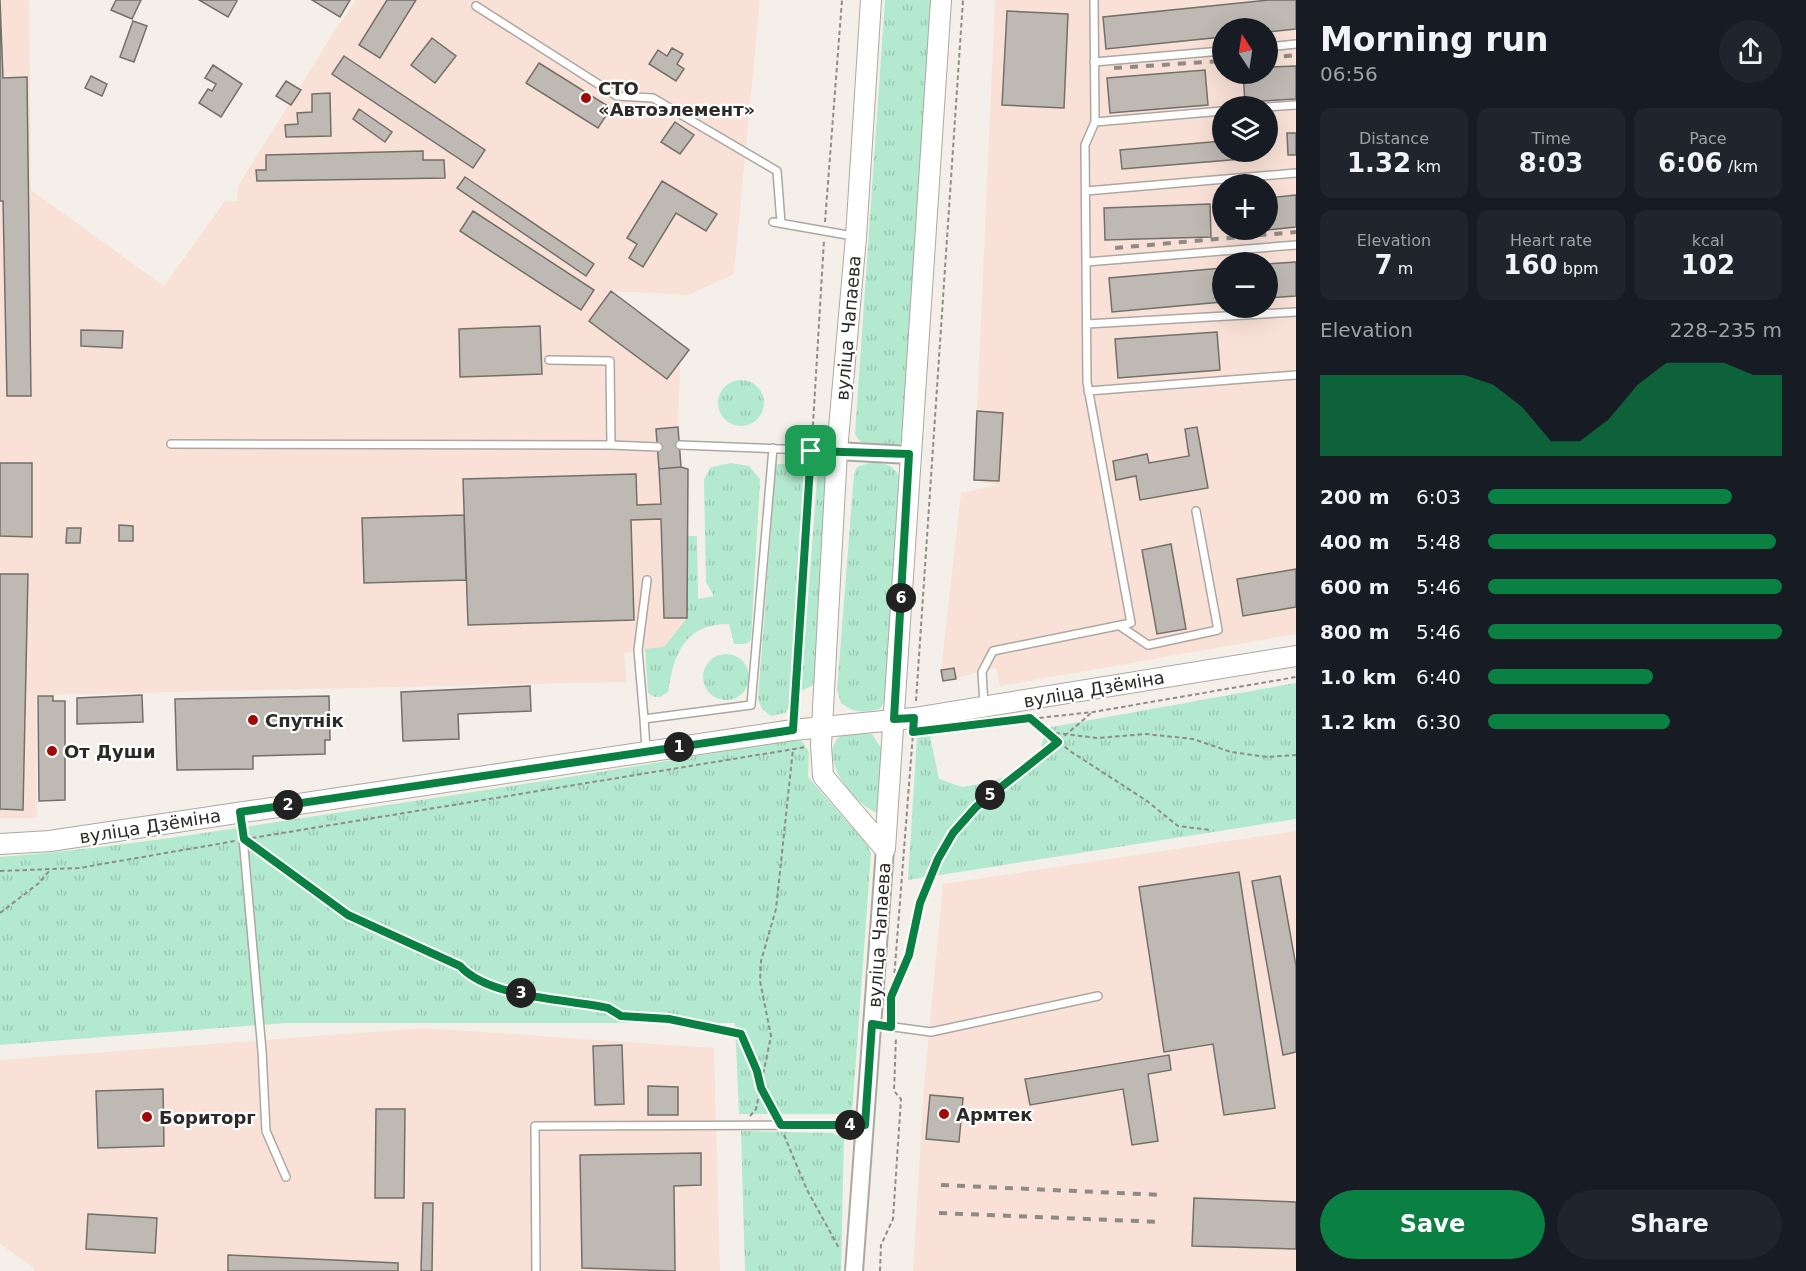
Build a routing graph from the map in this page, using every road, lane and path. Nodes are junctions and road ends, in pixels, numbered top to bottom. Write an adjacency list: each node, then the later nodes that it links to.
1 (842, 0): 17 (path)
2 (871, 0): 18 (main road, вуліца Чапаева)
3 (941, 0): 33 (main road, вуліца Чапаева)
4 (963, 0): 43 (path)
5 (1094, 0): 10 (lane)
6 (476, 6): 17 (lane)
7 (1296, 44): 8 (lane)
8 (1278, 46)
9 (1212, 52): 10 (lane)
10 (1094, 62): 14 (lane)
11 (1296, 105): 12 (lane)
12 (1278, 106)
13 (1212, 112): 14 (lane)
14 (1095, 122): 16 (lane)
15 (1296, 173): 16 (lane)
16 (1086, 191): 20 (lane)
17 (824, 231): 18 (lane); 31 (path)
18 (856, 237): 32 (main road, вуліца Чапаева)
19 (1296, 244): 20 (lane)
20 (1086, 262): 22 (lane)
21 (1296, 312): 22 (lane)
22 (1087, 324): 25 (lane)
23 (549, 360): 27 (lane)
24 (1296, 375): 25 (lane)
25 (1088, 391): 36 (lane)
26 (171, 444): 27 (lane)
27 (611, 445): 29 (lane)
28 (680, 445): 30 (lane)
29 (658, 447)
30 (773, 448): 31 (lane); 42 (lane)
31 (811, 451): 32 (lane); 47 (path)
32 (837, 451): 33 (street); 46 (main road, вуліца Чапаева)
33 (909, 454): 43 (main road, вуліца Чапаева)
34 (1196, 511): 36 (lane)
35 (647, 580): 42 (lane)
36 (1120, 626): 40 (lane)
37 (1296, 656): 40 (main road, вуліца Дзёміна)
38 (1296, 677): 39 (path)
39 (1093, 712): 41 (path); 45 (path)
40 (990, 715): 41 (path); 43 (main road, вуліца Дзёміна)
41 (1030, 718): 44 (path)
42 (644, 719): 49 (lane)
43 (903, 726): 46 (main road, вуліца Дзёміна); 55 (main road, вуліца Чапаева); 60 (path)
44 (1048, 732): 45 (path); 48 (path)
45 (1068, 735): 48 (path); 50 (path)
46 (821, 736): 47 (main road, вуліца Дзёміна); 47 (path); 55 (main road, вуліца Чапаева)
47 (793, 739): 49 (main road, вуліца Дзёміна); 53 (path); 63 (path)
48 (1058, 742): 52 (path); 60 (path)
49 (646, 752): 51 (main road, вуліца Дзёміна)
50 (1296, 755)
51 (240, 812): 53 (lane); 54 (main road, вуліца Дзёміна)
52 (1211, 830)
53 (244, 839): 56 (path); 63 (path); 67 (lane)
54 (0, 844)
55 (885, 849): 61 (street, вуліца Чапаева)
56 (50, 870): 57 (path); 58 (path)
57 (0, 871)
58 (0, 913)
59 (1098, 996): 62 (lane)
60 (891, 997): 62 (path)
61 (872, 1024): 62 (lane); 66 (street, вуліца Чапаева)
62 (891, 1027): 71 (path)
63 (761, 1088): 64 (path); 65 (path)
64 (747, 1121)
65 (781, 1125): 66 (lane); 68 (path); 69 (lane)
66 (865, 1125): 70 (street, вуліца Чапаева)
67 (286, 1177)
68 (839, 1248)
69 (536, 1271)
70 (854, 1271)
71 (880, 1271)

